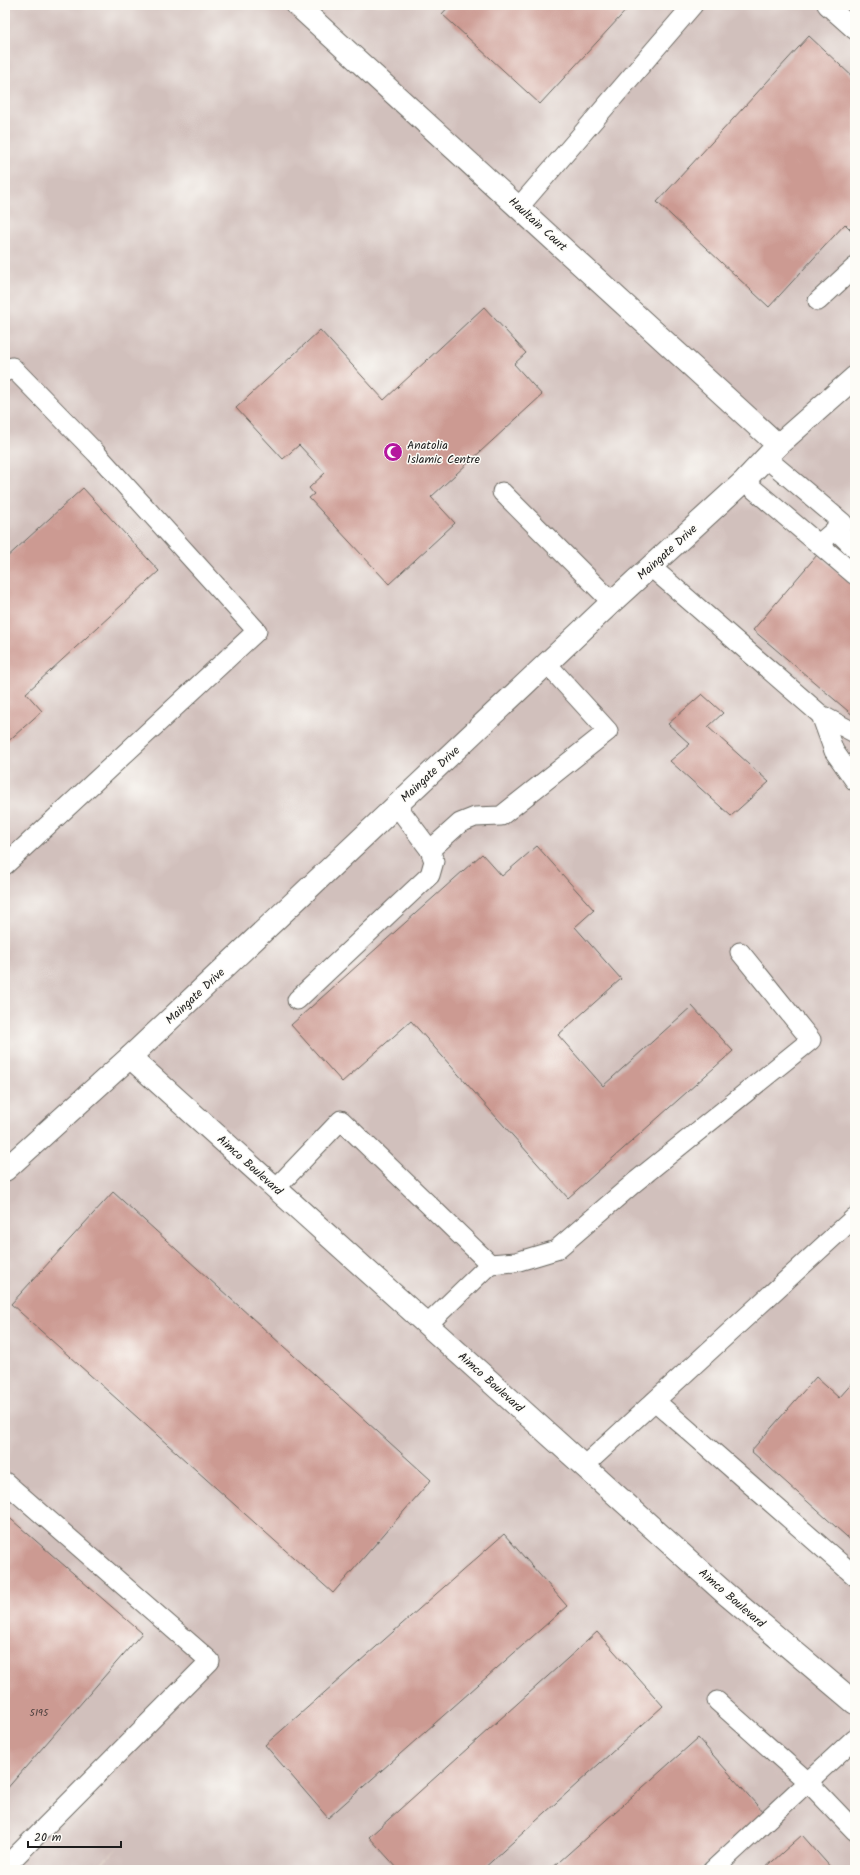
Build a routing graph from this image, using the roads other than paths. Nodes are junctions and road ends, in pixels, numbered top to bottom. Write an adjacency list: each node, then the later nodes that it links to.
1 (297, 5): 5 (street, Haultain Court)
2 (692, 5): 5 (lane)
3 (827, 5): 4 (lane)
4 (855, 30)
5 (519, 207): 10 (street, Haultain Court)
6 (855, 267): 7 (lane)
7 (818, 302)
8 (7, 367): 25 (lane)
9 (855, 377): 10 (street, Maingate Drive)
10 (772, 451): 11 (street, Maingate Drive); 13 (lane)
11 (744, 481): 14 (lane); 16 (street, Maingate Drive)
12 (502, 492): 18 (lane)
13 (836, 529): 14 (lane); 15 (lane)
14 (819, 544): 17 (lane)
15 (855, 549)
16 (651, 567): 18 (street, Maingate Drive); 20 (lane)
17 (855, 575)
18 (612, 602): 19 (street, Maingate Drive)
19 (547, 664): 23 (street, Maingate Drive); 24 (lane)
20 (821, 715): 21 (lane); 22 (lane)
21 (855, 733)
22 (855, 781)
23 (397, 806): 24 (lane); 28 (street, Maingate Drive)
24 (430, 850): 27 (lane)
25 (5, 865)
26 (740, 952): 32 (lane)
27 (297, 1000)
28 (130, 1057): 29 (street, Maingate Drive); 30 (street, Aimco Boulevard)
29 (5, 1170)
30 (276, 1188): 32 (lane); 33 (street, Aimco Boulevard)
31 (855, 1217): 34 (lane)
32 (490, 1264): 33 (lane)
33 (427, 1325): 35 (street, Aimco Boulevard)
34 (655, 1401): 35 (lane); 37 (lane)
35 (584, 1466): 39 (street, Aimco Boulevard)
36 (5, 1482): 43 (lane)
37 (855, 1576)
38 (717, 1701): 41 (lane)
39 (855, 1703)
40 (855, 1738): 41 (lane)
41 (808, 1782): 42 (lane); 44 (lane)
42 (855, 1831)
43 (5, 1867)
44 (713, 1870)

